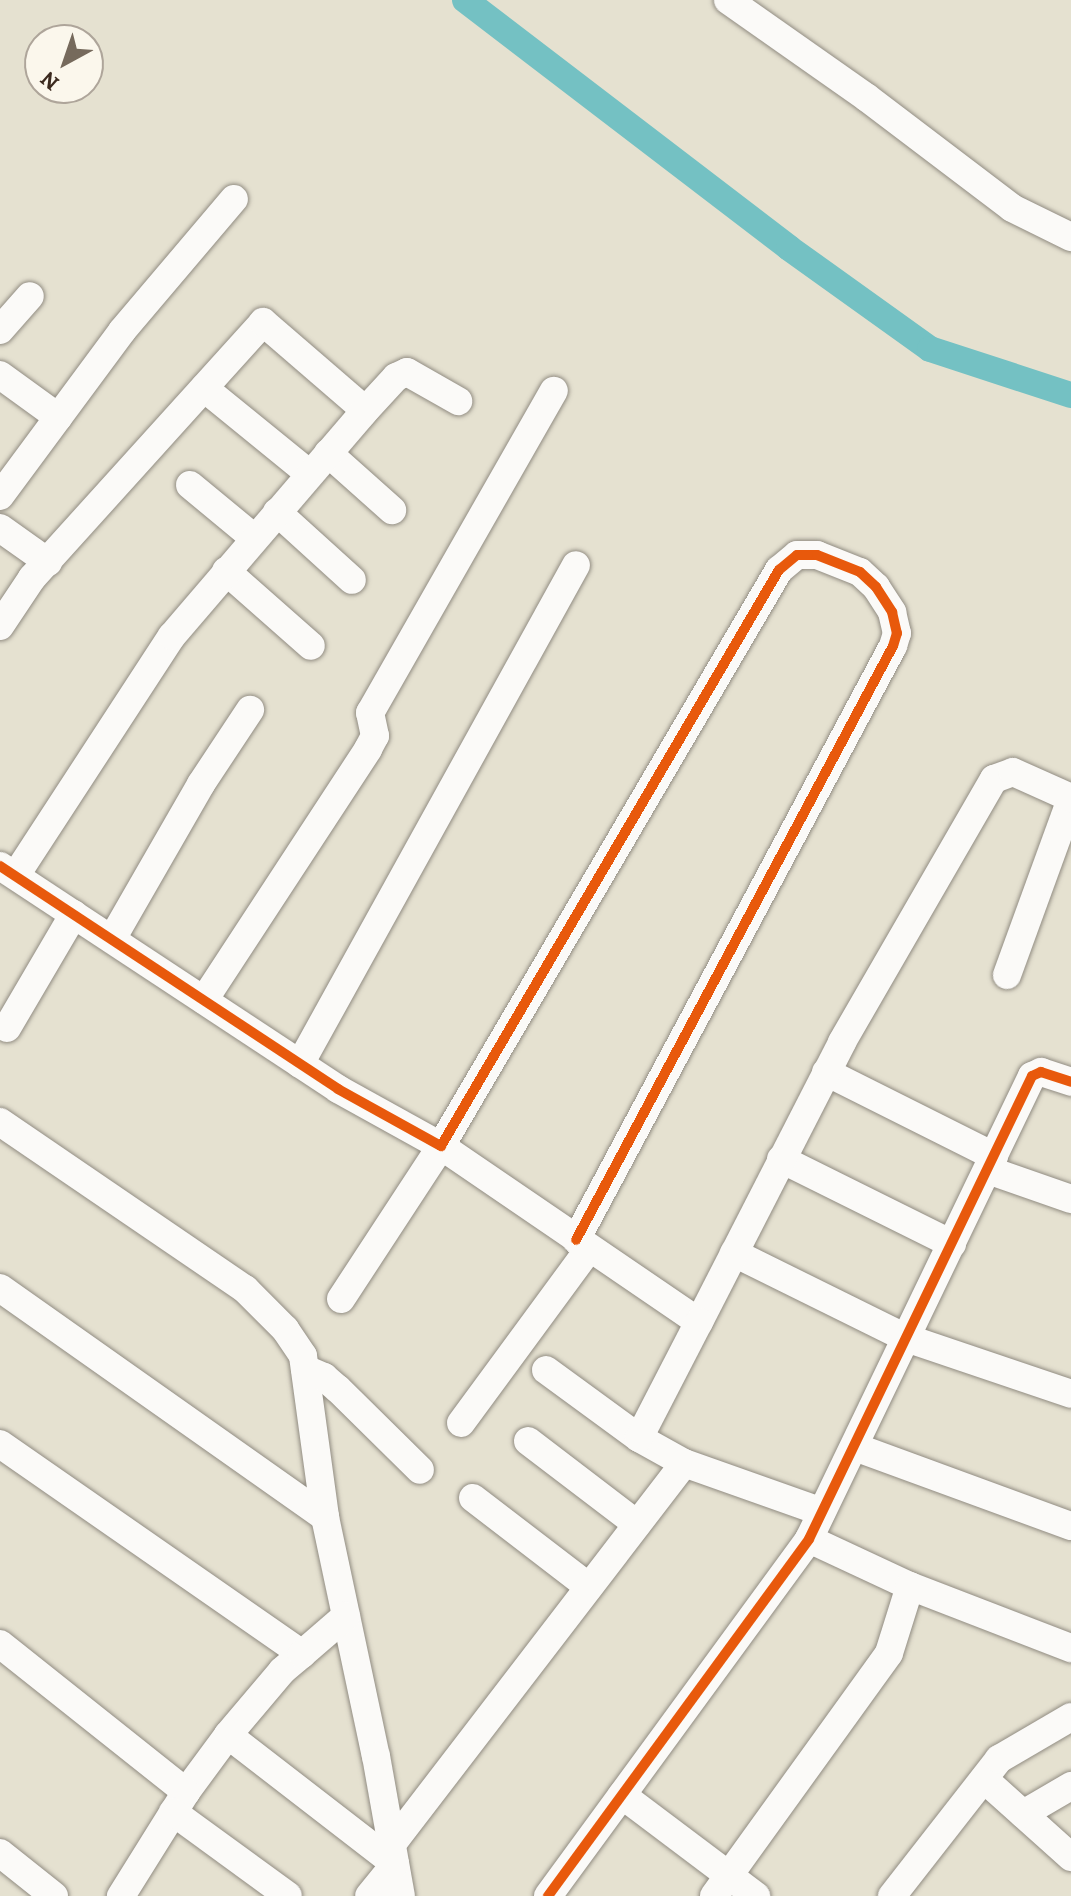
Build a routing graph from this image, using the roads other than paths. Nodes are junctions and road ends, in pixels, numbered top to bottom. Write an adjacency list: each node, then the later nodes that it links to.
1 (728, 0): 3 (street)
2 (234, 199): 11 (street)
3 (1071, 237)
4 (30, 296): 5 (street)
5 (0, 330)
6 (0, 375): 11 (street)
7 (204, 388): 10 (street); 14 (street); 21 (street)
8 (554, 391): 33 (street)
9 (458, 401): 10 (street)
10 (365, 410): 12 (street)
11 (58, 417): 13 (street)
12 (328, 453): 14 (street); 17 (street)
13 (9, 463): 16 (street)
14 (310, 474): 18 (street)
15 (190, 485): 20 (street)
16 (0, 496)
17 (392, 510)
18 (277, 512): 20 (street); 24 (street)
19 (0, 528): 21 (street)
20 (254, 538): 23 (street)
21 (48, 562): 25 (street)
22 (576, 565): 35 (street)
23 (226, 571): 26 (street); 29 (street)
24 (352, 580)
25 (0, 626)
26 (311, 646)
27 (250, 710): 31 (street)
28 (1071, 798): 32 (street); 36 (street)
29 (8, 871): 30 (street)
30 (74, 914): 31 (street); 34 (street)
31 (112, 939): 33 (street)
32 (1007, 975)
33 (204, 1000): 35 (street)
34 (7, 1028)
35 (300, 1064): 39 (street)
36 (826, 1072): 40 (street); 41 (street)
37 (1071, 1082): 41 (street)
38 (0, 1122): 50 (street)
39 (441, 1146): 43 (street); 43 (street); 47 (street)
40 (781, 1159): 44 (street); 45 (street)
41 (991, 1163): 42 (street); 44 (street)
42 (1071, 1199)
43 (582, 1244): 48 (street); 53 (street)
44 (952, 1244): 49 (street)
45 (734, 1253): 48 (street); 49 (street)
46 (0, 1288): 62 (street)
47 (341, 1299)
48 (699, 1322): 54 (street)
49 (906, 1338): 52 (street); 57 (street)
50 (305, 1369): 59 (street); 62 (street)
51 (546, 1370): 54 (street)
52 (1071, 1394)
53 (461, 1423)
54 (639, 1438): 58 (street)
55 (528, 1441): 63 (street)
56 (0, 1444): 71 (street)
57 (855, 1447): 61 (street); 64 (street)
58 (684, 1463): 61 (street); 63 (street)
59 (420, 1470)
60 (473, 1498): 67 (street)
61 (822, 1512): 65 (street)
62 (325, 1517): 68 (street)
63 (637, 1524): 67 (street)
64 (1071, 1526)
65 (809, 1539): 66 (street); 76 (street)
66 (910, 1586): 70 (street); 82 (street)
67 (589, 1587): 79 (street)
68 (346, 1616): 71 (street); 79 (street)
69 (0, 1644): 77 (street)
70 (1071, 1648)
71 (302, 1654): 73 (street)
72 (1071, 1717): 74 (street)
73 (228, 1735): 77 (street); 79 (street)
74 (984, 1779): 78 (street); 83 (street)
75 (1071, 1786): 78 (street)
76 (622, 1795): 82 (street); 89 (street)
77 (179, 1802): 85 (street); 86 (street)
78 (1023, 1814): 80 (street)
79 (393, 1854): 87 (street); 88 (street)
80 (1071, 1857)
81 (5, 1868): 84 (street)
82 (721, 1887): 90 (street)
83 (896, 1894)
84 (54, 1896)
85 (122, 1896)
86 (288, 1896)
87 (369, 1896)
88 (401, 1896)
89 (548, 1896)
90 (756, 1896)

